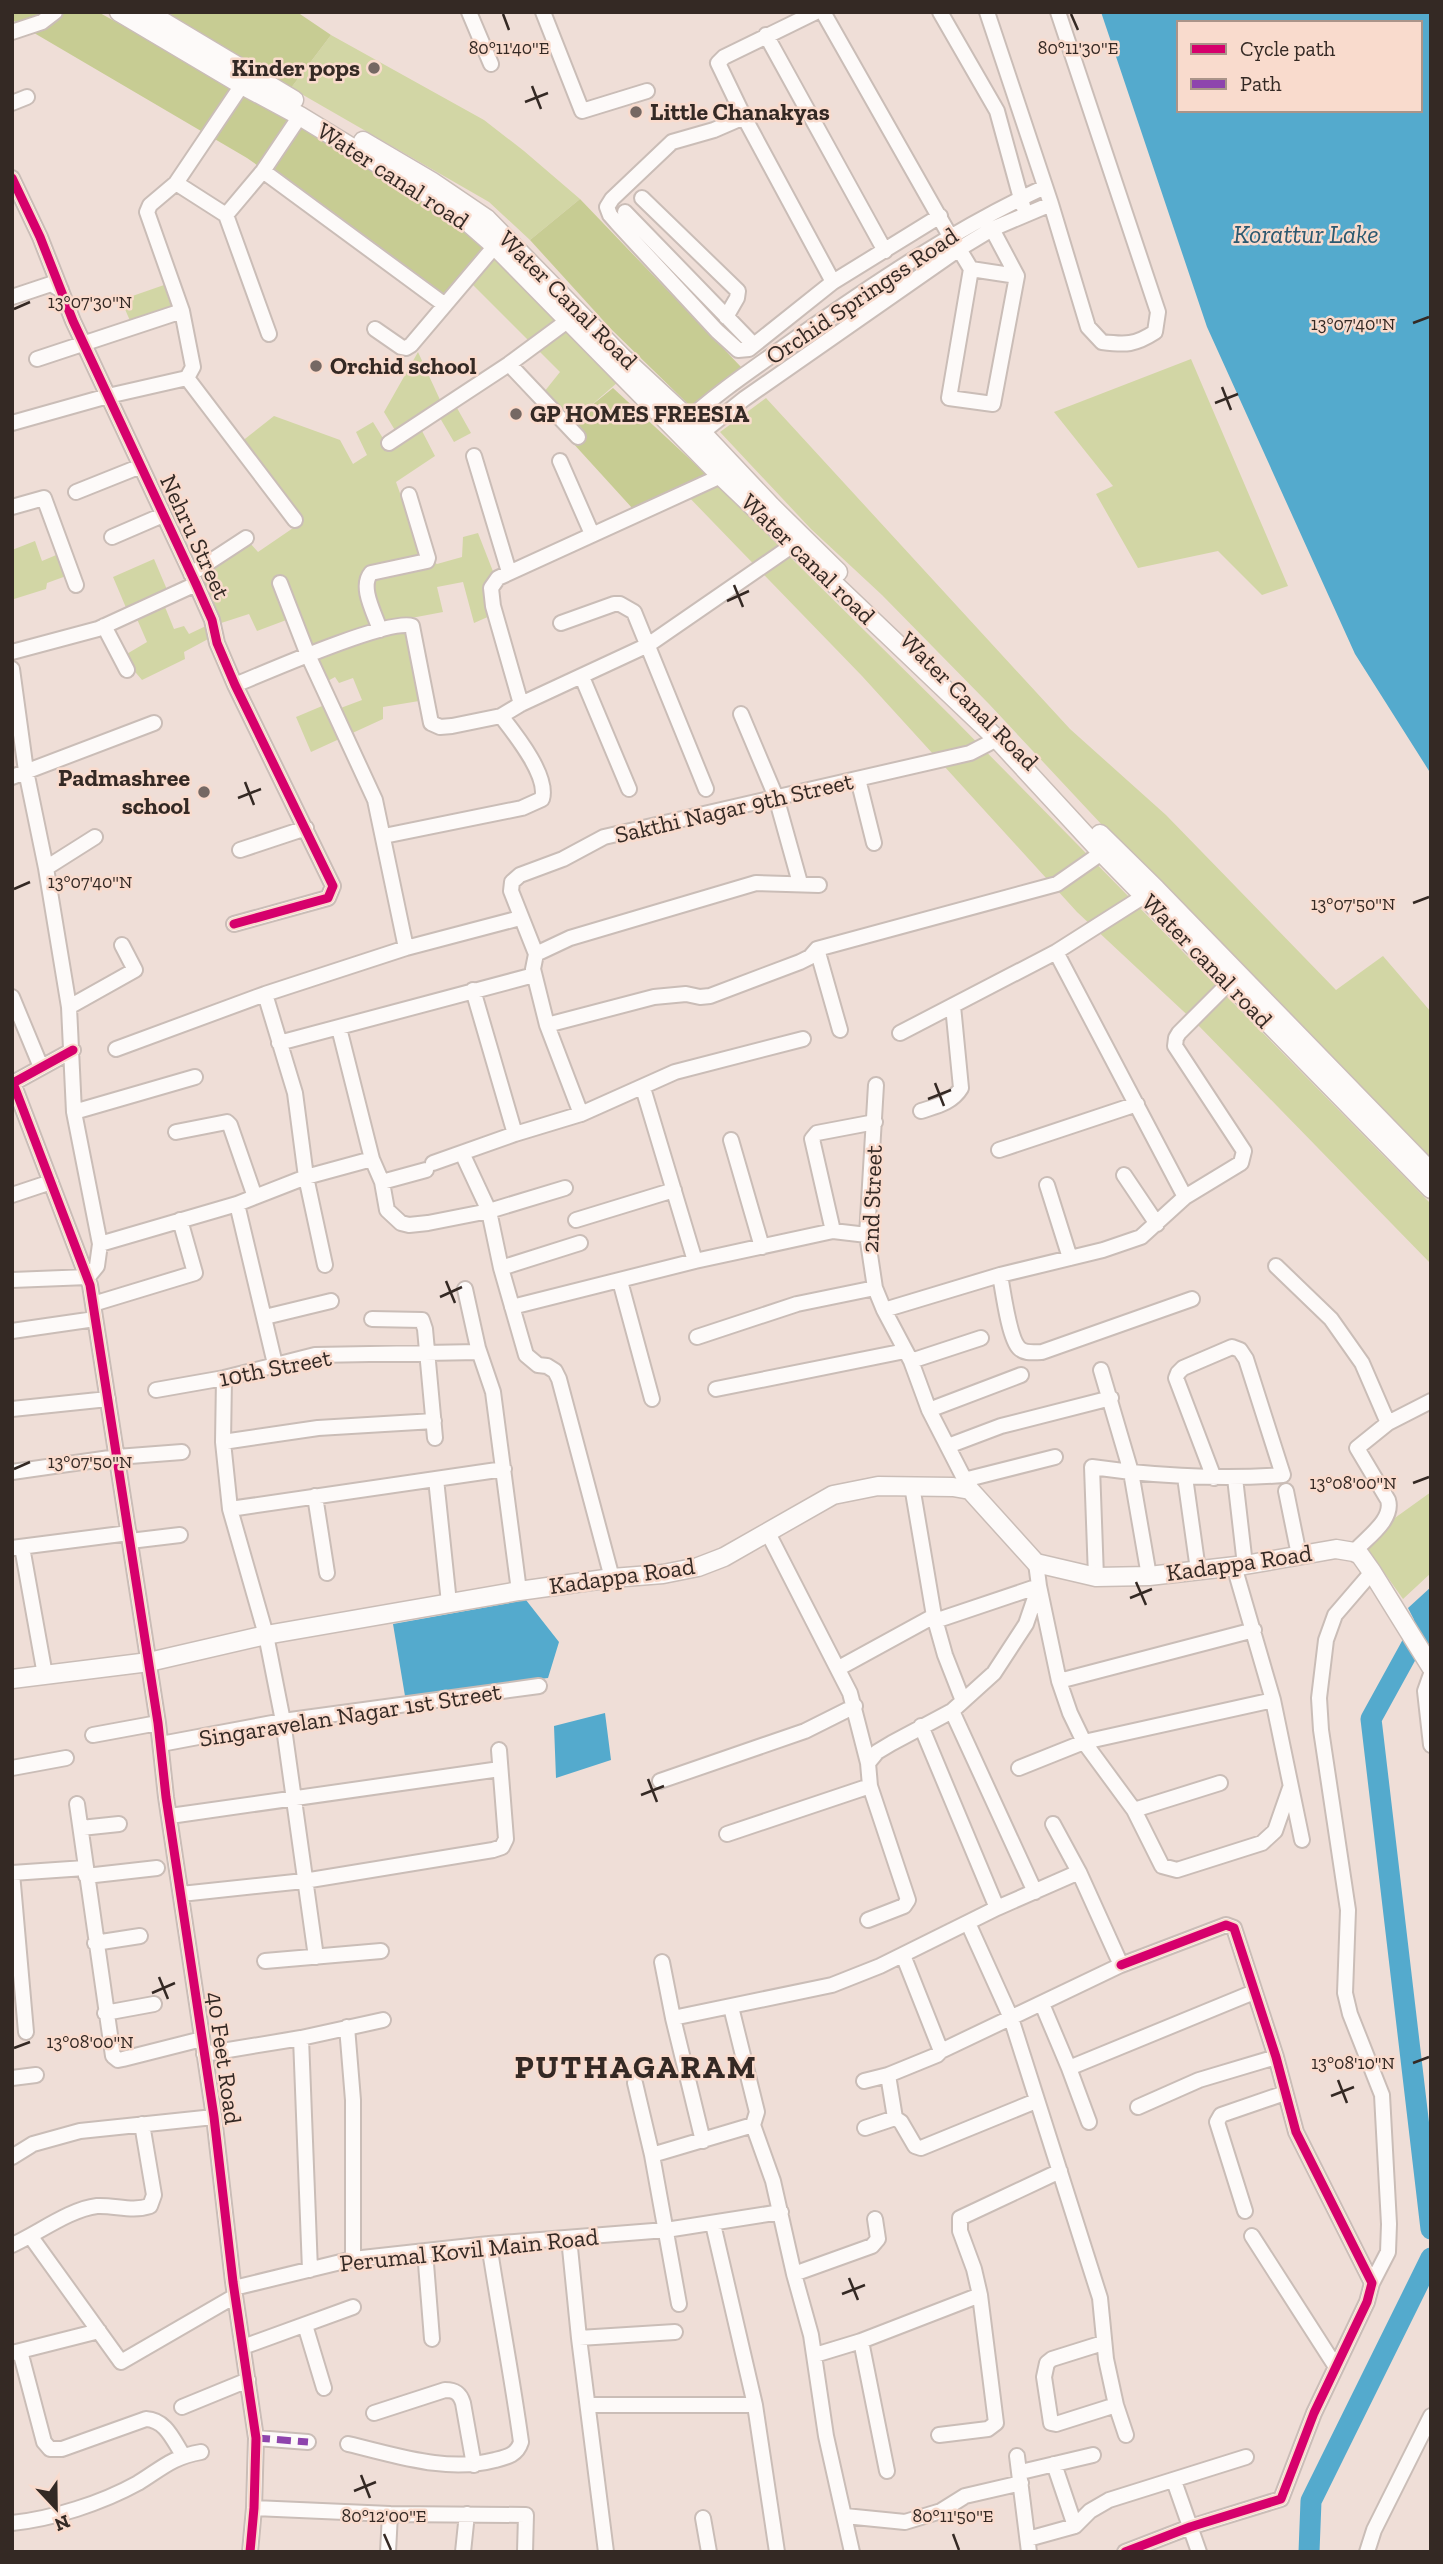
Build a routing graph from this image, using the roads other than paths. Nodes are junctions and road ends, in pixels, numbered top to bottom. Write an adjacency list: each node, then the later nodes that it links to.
1 (55, 12): 11 (street)
2 (119, 12): 14 (main road, Water canal road)
3 (147, 12): 33 (main road, Water Canal Road)
4 (469, 12): 13 (street)
5 (544, 12): 15 (street)
6 (817, 12): 12 (street)
7 (823, 12): 30 (street)
8 (940, 12): 25 (street)
9 (987, 12): 23 (street)
10 (1058, 12): 26 (street)
11 (12, 32)
12 (766, 35): 19 (street); 35 (street)
13 (491, 64)
14 (242, 85): 18 (main road, Water canal road); 22 (street)
15 (647, 91)
16 (27, 97): 17 (street)
17 (12, 103)
18 (300, 116): 20 (street); 33 (main road, Water canal road)
19 (744, 117): 38 (street); 51 (street)
20 (263, 171): 29 (street); 42 (street)
21 (12, 178): 39 (street, Nehru Street)
22 (176, 183): 29 (street); 43 (street)
23 (1045, 187): 25 (street, Orchid Springss Road); 26 (street)
24 (642, 198): 45 (street)
25 (1021, 198): 28 (street); 32 (street, Orchid Springss Road)
26 (1051, 204): 28 (street, Orchid Springss Road)
27 (625, 212): 45 (street)
28 (1024, 214): 31 (street, Orchid Springss Road)
29 (226, 215): 49 (street)
30 (940, 216): 32 (street); 35 (street)
31 (992, 229): 34 (street, Orchid Springss Road); 37 (street)
32 (950, 236): 46 (street, Orchid Springss Road)
33 (499, 241): 42 (street); 44 (main road, Water canal road)
34 (958, 249): 36 (street); 48 (street, Orchid Springss Road)
35 (885, 251): 38 (street)
36 (971, 269): 37 (street); 37 (street)
37 (1017, 276)
38 (833, 282): 41 (street)
39 (61, 290): 40 (street); 50 (street, Nehru Street)
40 (12, 297)
41 (812, 299): 46 (street); 51 (street)
42 (445, 305): 47 (street)
43 (182, 311): 50 (street); 54 (street)
44 (574, 317): 53 (street); 57 (main road, Water canal road)
45 (726, 317): 51 (street)
46 (827, 317): 48 (street); 57 (street, Orchid Springss Road)
47 (375, 329)
48 (838, 332): 57 (street, Orchid Springss Road)
49 (269, 334)
50 (84, 345): 52 (street); 55 (street, Nehru Street)
51 (754, 345)
52 (37, 359)
53 (509, 364): 58 (street); 59 (street)
54 (187, 377): 55 (street); 68 (street)
55 (108, 396): 56 (street); 62 (street, Nehru Street)
56 (12, 423)
57 (689, 432): 63 (main road, Water canal road); 72 (main road, Water Canal Road)
58 (578, 437)
59 (389, 443)
60 (474, 456): 73 (street)
61 (560, 461): 69 (street)
62 (141, 466): 64 (street); 67 (street, Nehru Street)
63 (721, 476): 69 (street); 72 (main road, Water canal road)
64 (76, 492)
65 (409, 495): 81 (street)
66 (12, 507): 76 (street)
67 (163, 515): 70 (street); 74 (street, Nehru Street)
68 (295, 520)
69 (592, 534): 73 (street)
70 (112, 537)
71 (246, 538): 74 (street)
72 (797, 540): 82 (street); 93 (main road, Water canal road); 104 (main road, Water Canal Road)
73 (509, 572): 89 (street)
74 (194, 579): 79 (street); 88 (street, Nehru Street)
75 (280, 583): 84 (street)
76 (76, 585)
77 (427, 622): 80 (street)
78 (561, 623): 82 (street)
79 (104, 626): 83 (street); 86 (street)
80 (412, 626): 81 (street); 91 (street)
81 (380, 630): 84 (street)
82 (648, 645): 87 (street); 97 (street)
83 (12, 652)
84 (308, 655): 88 (street); 100 (street)
85 (12, 669): 94 (street)
86 (127, 670)
87 (582, 677): 89 (street); 96 (street)
88 (235, 685): 99 (street, Nehru Street)
89 (521, 704): 91 (street)
90 (741, 714): 98 (street)
91 (502, 716): 100 (street)
92 (154, 723): 94 (street)
93 (997, 739): 95 (street, Sakthi Nagar 9th Street); 104 (main road, Water canal road)
94 (19, 774): 105 (street)
95 (858, 779): 98 (street, Sakthi Nagar 9th Street); 102 (street)
96 (629, 789)
97 (706, 789)
98 (776, 797): 106 (street); 109 (street, Sakthi Nagar 9th Street)
99 (306, 828): 103 (street); 110 (street, Nehru Street)
100 (384, 836): 112 (street)
101 (95, 837): 105 (street)
102 (874, 843)
103 (240, 850)
104 (1107, 850): 108 (main road, Water Canal Road); 113 (street)
105 (46, 868): 122 (street)
106 (800, 883): 107 (street); 115 (street)
107 (819, 885)
108 (1150, 892): 114 (street); 117 (main road, Water Canal Road)
109 (520, 918): 112 (street); 115 (street, Sakthi Nagar 9th Street)
110 (234, 924)
111 (122, 946): 122 (street)
112 (406, 948): 119 (street)
113 (817, 949): 123 (street); 125 (street)
114 (1056, 952): 121 (street); 136 (street)
115 (536, 954): 116 (street, Sakthi Nagar 9th Street)
116 (534, 975): 118 (street); 123 (street, Sakthi Nagar 9th Street)
117 (1234, 979): 147 (main road, Water Canal Road); 154 (main road, Water canal road); 158 (street)
118 (473, 990): 124 (street); 142 (street)
119 (265, 994): 128 (street); 129 (street)
120 (12, 997): 131 (street)
121 (953, 1006): 126 (street); 137 (street)
122 (69, 1007): 130 (street)
123 (547, 1025): 139 (street, Sakthi Nagar 9th Street)
124 (339, 1028): 128 (street); 146 (street)
125 (840, 1030)
126 (900, 1033)
127 (803, 1039): 135 (street)
128 (279, 1043): 149 (street)
129 (116, 1049)
130 (73, 1050): 131 (street); 138 (street)
131 (41, 1067): 133 (street)
132 (195, 1077): 138 (street)
133 (13, 1083): 150 (street, 40 Feet Road)
134 (876, 1085): 140 (street, 2nd Street)
135 (643, 1088): 139 (street); 155 (street)
136 (1137, 1104): 144 (street); 158 (street)
137 (921, 1111)
138 (74, 1112): 167 (street)
139 (580, 1114): 142 (street)
140 (875, 1122): 164 (street); 165 (street, 2nd Street)
141 (176, 1132): 157 (street)
142 (515, 1134): 145 (street)
143 (731, 1140): 168 (street)
144 (999, 1150)
145 (462, 1153): 151 (street); 160 (street)
146 (372, 1159): 149 (street); 151 (street)
147 (1431, 1171)
148 (1125, 1175): 163 (street)
149 (306, 1177): 157 (street); 171 (street)
150 (51, 1182): 156 (street); 175 (street, 40 Feet Road)
151 (382, 1182): 160 (street)
152 (1047, 1185): 169 (street)
153 (565, 1188): 160 (street)
154 (1431, 1189)
155 (674, 1190): 162 (street); 170 (street)
156 (12, 1195)
157 (255, 1197): 159 (street)
158 (1185, 1197): 163 (street)
159 (237, 1204): 161 (street); 185 (street)
160 (489, 1211): 173 (street)
161 (180, 1220): 167 (street); 184 (street)
162 (576, 1220)
163 (1157, 1224): 169 (street)
164 (833, 1231): 165 (street); 168 (street)
165 (867, 1235): 178 (street, 2nd Street)
166 (580, 1243): 173 (street)
167 (100, 1244): 175 (street)
168 (762, 1247): 170 (street)
169 (1070, 1258): 174 (street)
170 (695, 1261): 177 (street)
171 (325, 1265)
172 (1276, 1266): 206 (street)
173 (501, 1268): 182 (street)
174 (1000, 1275): 180 (street); 183 (street)
175 (88, 1277): 176 (street); 184 (street, 40 Feet Road)
176 (12, 1280)
177 (620, 1281): 182 (street); 201 (street)
178 (875, 1288): 183 (street, 2nd Street); 188 (street)
179 (465, 1289): 191 (street)
180 (1192, 1299)
181 (331, 1301): 185 (street)
182 (512, 1307): 238 (street)
183 (884, 1310): 192 (street, 2nd Street)
184 (94, 1312): 187 (street); 199 (street, 40 Feet Road)
185 (265, 1317): 193 (street)
186 (372, 1319): 190 (street)
187 (12, 1331)
188 (697, 1337)
189 (981, 1338): 192 (street)
190 (428, 1353): 191 (street, 10th Street); 193 (street, 10th Street); 205 (street)
191 (479, 1353): 213 (street)
192 (908, 1356): 197 (street); 204 (street, 2nd Street)
193 (275, 1364): 196 (street, 10th Street)
194 (1101, 1370): 200 (street)
195 (1021, 1375): 204 (street)
196 (224, 1378): 198 (street, 10th Street); 208 (street)
197 (716, 1389)
198 (156, 1390)
199 (108, 1398): 203 (street); 211 (street, 40 Feet Road)
200 (1111, 1398): 209 (street); 215 (street)
201 (652, 1399)
202 (1431, 1401): 206 (street)
203 (12, 1409)
204 (929, 1410): 209 (street, 2nd Street)
205 (434, 1421): 207 (street); 208 (street)
206 (1388, 1423): 229 (street)
207 (435, 1438)
208 (223, 1442): 224 (street)
209 (948, 1446): 220 (street, 2nd Street)
210 (182, 1452): 211 (street)
211 (117, 1457): 214 (street); 227 (street, 40 Feet Road)
212 (1055, 1457): 220 (street)
213 (504, 1469): 219 (street); 240 (street)
214 (12, 1472)
215 (1132, 1472): 216 (street); 236 (street); 237 (street)
216 (1185, 1477): 217 (street); 233 (street)
217 (1214, 1478): 218 (street); 218 (street)
218 (1235, 1478): 232 (street)
219 (436, 1479): 223 (street); 241 (street)
220 (967, 1485): 221 (main road, Kadappa Road); 231 (main road)
221 (912, 1486): 225 (main road, Kadappa Road); 242 (street)
222 (1286, 1491): 230 (street)
223 (315, 1496): 224 (street); 235 (street)
224 (230, 1509): 244 (street)
225 (768, 1533): 238 (main road, Kadappa Road); 247 (street)
226 (180, 1535): 227 (street)
227 (130, 1537): 228 (street); 245 (street, 40 Feet Road)
228 (17, 1547): 248 (street)
229 (1353, 1552): 230 (main road, Kadappa Road); 234 (main road)
230 (1299, 1555): 232 (main road, Kadappa Road)
231 (1036, 1563): 237 (main road, Kadappa Road); 239 (street)
232 (1239, 1565): 233 (main road, Kadappa Road); 243 (street)
233 (1199, 1570): 236 (main road, Kadappa Road)
234 (1372, 1572): 246 (main road); 347 (street)
235 (327, 1573)
236 (1149, 1576): 237 (main road, Kadappa Road)
237 (1096, 1577)
238 (612, 1578): 240 (main road, Kadappa Road)
239 (1039, 1586): 242 (street); 250 (street); 254 (street)
240 (519, 1591): 241 (main road, Kadappa Road)
241 (449, 1603): 244 (main road, Kadappa Road)
242 (935, 1618): 247 (street); 254 (street)
243 (1254, 1630): 250 (street); 252 (street)
244 (266, 1635): 245 (main road, Kadappa Road); 255 (street)
245 (149, 1662): 248 (main road, Kadappa Road); 256 (street, 40 Feet Road)
246 (1429, 1667): 261 (street)
247 (839, 1668): 253 (street)
248 (45, 1675): 249 (main road, Kadappa Road)
249 (12, 1679)
250 (1059, 1681): 259 (street)
251 (539, 1686): 255 (street, Singaravelan Nagar 1st Street)
252 (1273, 1700): 259 (street); 271 (street)
253 (855, 1706): 264 (street); 268 (street)
254 (957, 1706): 257 (street); 286 (street)
255 (283, 1721): 260 (street, Singaravelan Nagar 1st Street); 272 (street)
256 (158, 1723): 258 (street); 260 (street, 40 Feet Road)
257 (921, 1726): 264 (street); 288 (street)
258 (93, 1735)
259 (1084, 1742): 266 (street); 274 (street)
260 (161, 1744): 275 (street, 40 Feet Road)
261 (1431, 1745)
262 (499, 1750): 267 (street)
263 (66, 1758): 265 (street)
264 (868, 1763): 270 (street)
265 (12, 1768)
266 (1019, 1768)
267 (500, 1769): 272 (street); 285 (street)
268 (660, 1781)
269 (1220, 1783): 274 (street)
270 (870, 1786): 279 (street); 289 (street)
271 (1290, 1788): 274 (street); 280 (street)
272 (293, 1798): 275 (street); 285 (street)
273 (76, 1804): 278 (street)
274 (1134, 1810)
275 (170, 1816): 287 (street, 40 Feet Road)
276 (119, 1824): 278 (street)
277 (1053, 1824): 283 (street)
278 (80, 1828): 282 (street)
279 (727, 1834)
280 (1302, 1840)
281 (157, 1868): 282 (street)
282 (85, 1872): 284 (street); 292 (street)
283 (1079, 1872): 286 (street); 298 (street)
284 (12, 1873): 308 (street)
285 (304, 1881): 287 (street); 295 (street)
286 (1035, 1892): 288 (street)
287 (181, 1894): 310 (street, 40 Feet Road)
288 (997, 1908): 290 (street)
289 (868, 1920)
290 (968, 1923): 294 (street); 305 (street)
291 (140, 1936): 292 (street)
292 (95, 1943): 303 (street)
293 (381, 1951): 295 (street)
294 (903, 1955): 302 (street); 311 (street)
295 (316, 1957): 296 (street)
296 (265, 1961)
297 (662, 1962): 304 (street)
298 (1121, 1965): 299 (street); 301 (street)
299 (1254, 1992): 313 (street); 314 (street)
300 (154, 2004): 303 (street)
301 (1042, 2004): 305 (street); 314 (street)
302 (732, 2007): 304 (street); 327 (street)
303 (105, 2013): 310 (street)
304 (673, 2018): 329 (street)
305 (1011, 2018): 311 (street); 321 (street)
306 (383, 2020): 307 (street)
307 (347, 2027): 309 (street); 344 (street)
308 (26, 2032)
309 (301, 2038): 312 (street); 345 (street)
310 (202, 2039): 312 (street, 40 Feet Road)
311 (941, 2051): 315 (street)
312 (204, 2054): 323 (street, 40 Feet Road)
313 (1276, 2057): 320 (street); 322 (street)
314 (1069, 2068): 325 (street)
315 (888, 2075): 318 (street); 324 (street)
316 (36, 2076): 317 (street)
317 (12, 2078)
318 (864, 2081)
319 (635, 2083): 330 (street)
320 (1285, 2093): 333 (street); 347 (street)
321 (1036, 2101): 324 (street); 332 (street)
322 (1138, 2107)
323 (214, 2117): 326 (street); 348 (street, 40 Feet Road)
324 (895, 2118): 328 (street)
325 (1089, 2122)
326 (142, 2124): 331 (street); 339 (street)
327 (753, 2125): 329 (street); 334 (street)
328 (865, 2128)
329 (703, 2141): 330 (street)
330 (652, 2155): 337 (street)
331 (12, 2157)
332 (1060, 2171): 349 (street); 358 (street)
333 (1245, 2211)
334 (781, 2212): 336 (street, Perumal Kovil Main Road); 346 (street)
335 (875, 2219): 346 (street)
336 (713, 2224): 337 (street, Perumal Kovil Main Road); 366 (street)
337 (666, 2230): 340 (street, Perumal Kovil Main Road); 350 (street)
338 (1252, 2236): 362 (street)
339 (31, 2237): 342 (street); 353 (street)
340 (569, 2238): 341 (street, Perumal Kovil Main Road); 355 (street)
341 (489, 2244): 343 (street, Perumal Kovil Main Road); 382 (street)
342 (12, 2245)
343 (425, 2251): 344 (street, Perumal Kovil Main Road); 356 (street)
344 (353, 2259): 345 (street, Perumal Kovil Main Road)
345 (310, 2270): 348 (street, Perumal Kovil Main Road)
346 (794, 2274): 361 (street)
347 (1372, 2283): 362 (street)
348 (234, 2292): 353 (street, Perumal Kovil Main Road); 359 (street, 40 Feet Road)
349 (979, 2295): 357 (street); 371 (street)
350 (680, 2304)
351 (354, 2307): 352 (street)
352 (305, 2325): 359 (street); 364 (street)
353 (99, 2331): 360 (street)
354 (676, 2332): 355 (street)
355 (579, 2338): 365 (street)
356 (432, 2339)
357 (861, 2341): 361 (street); 383 (street)
358 (1103, 2343): 367 (street); 367 (street)
359 (243, 2347): 363 (street, 40 Feet Road)
360 (16, 2352): 377 (street)
361 (815, 2355): 389 (street)
362 (1336, 2367): 393 (street)
363 (248, 2380): 368 (street); 373 (street, 40 Feet Road)
364 (324, 2388)
365 (588, 2405): 366 (street); 399 (street)
366 (755, 2405): 401 (street)
367 (1116, 2405): 372 (street)
368 (182, 2407)
369 (374, 2413): 382 (street)
370 (1431, 2416): 405 (street)
371 (939, 2435)
372 (1126, 2435)
373 (256, 2438): 374 (street); 386 (street, 40 Feet Road)
374 (307, 2442)
375 (348, 2445): 382 (street)
376 (201, 2452): 377 (street)
377 (183, 2455): 391 (street)
378 (1093, 2455): 381 (street)
379 (1017, 2456): 384 (street)
380 (1246, 2457): 385 (street)
381 (1054, 2464): 384 (street); 392 (street)
382 (474, 2465)
383 (887, 2471)
384 (1021, 2477): 389 (street); 394 (street)
385 (1174, 2481): 392 (street); 393 (street)
386 (254, 2508): 387 (street); 395 (street, 40 Feet Road)
387 (390, 2514): 388 (street); 396 (street)
388 (467, 2514): 397 (street); 398 (street)
389 (845, 2516): 402 (street)
390 (703, 2518): 400 (street)
391 (12, 2523)
392 (1075, 2526): 394 (street)
393 (1190, 2527): 403 (street); 404 (street)
394 (1029, 2545)
395 (250, 2552)
396 (388, 2552)
397 (463, 2552)
398 (525, 2552)
399 (606, 2552)
400 (709, 2552)
401 (777, 2552)
402 (852, 2552)
403 (1125, 2552)
404 (1199, 2552)
405 (1367, 2552)

